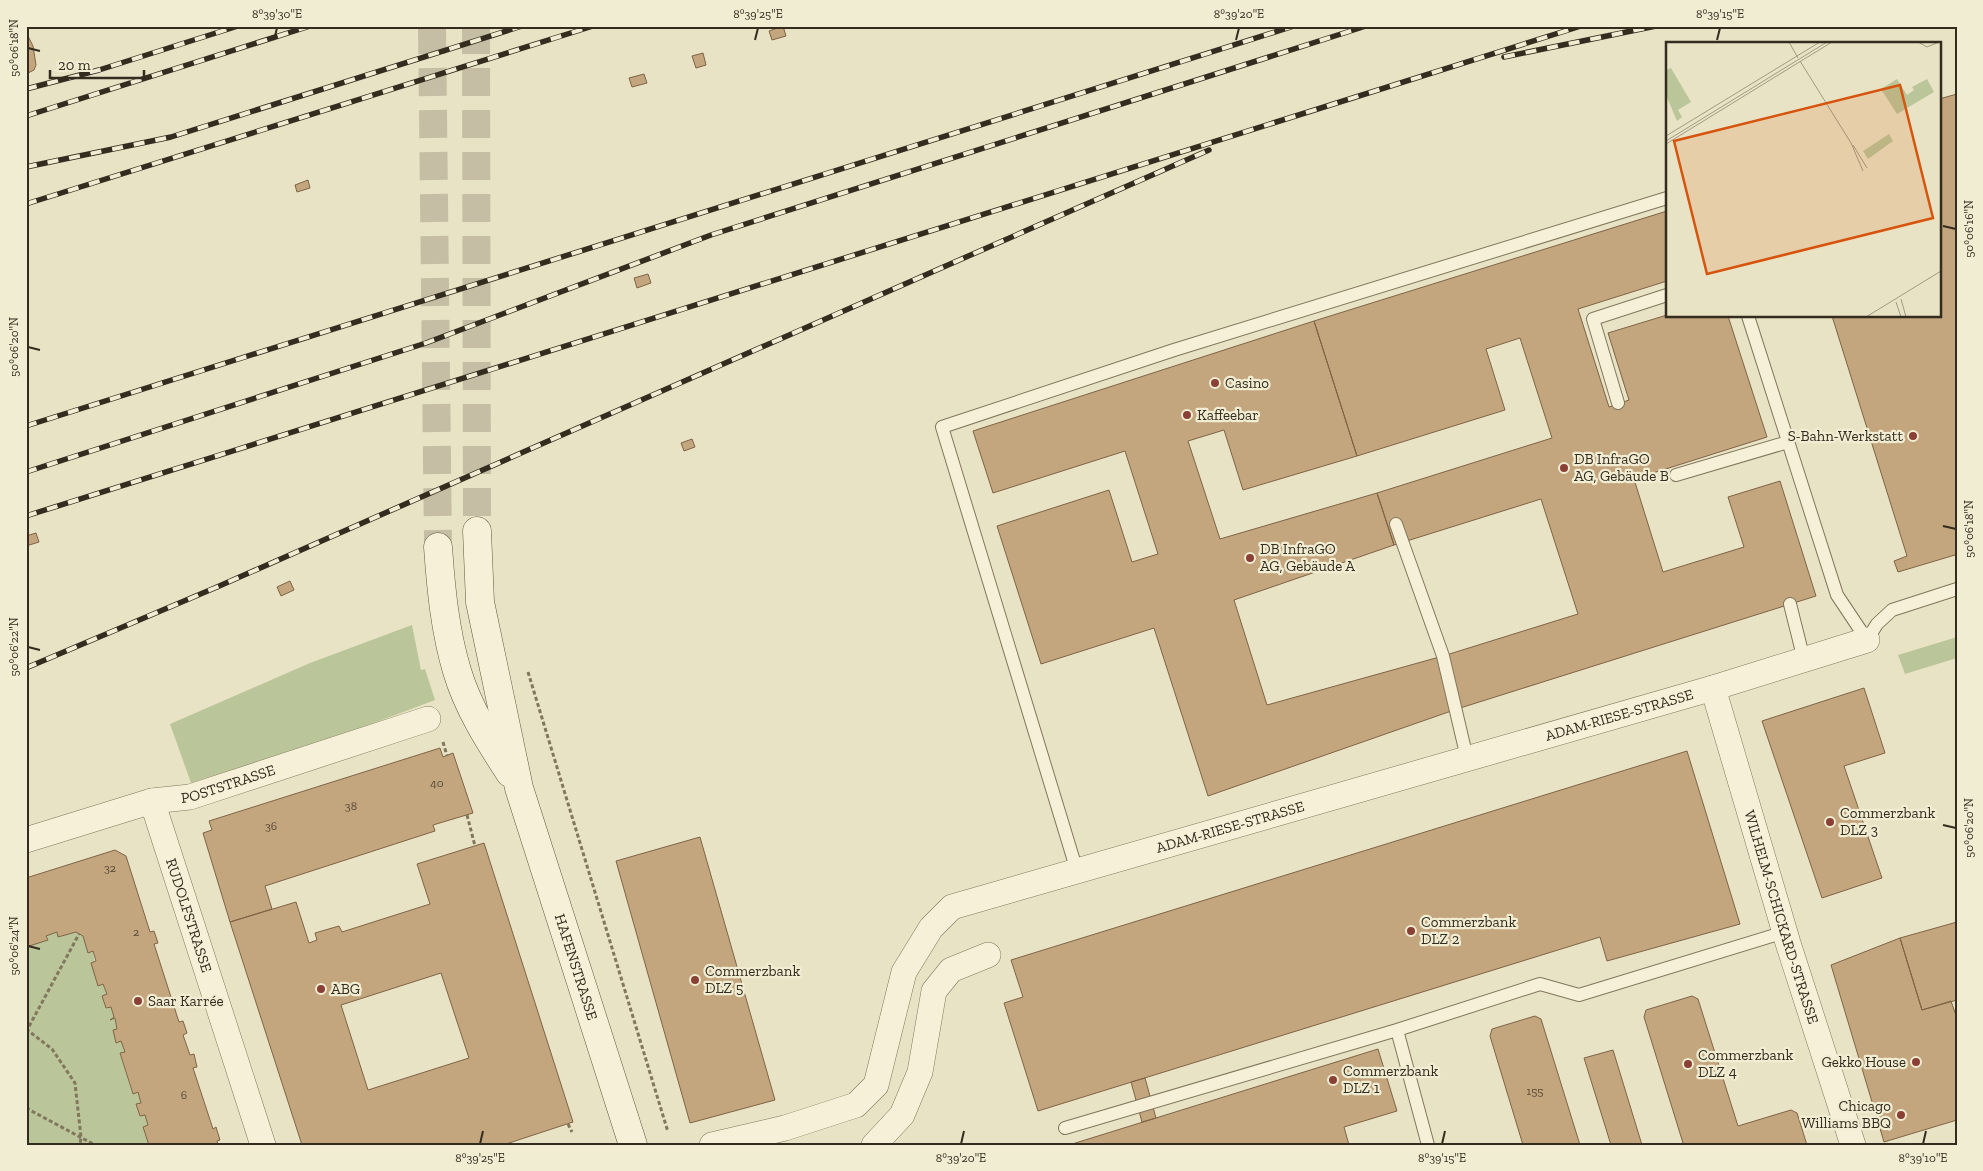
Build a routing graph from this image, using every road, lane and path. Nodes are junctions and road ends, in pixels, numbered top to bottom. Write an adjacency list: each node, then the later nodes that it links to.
1 (1666, 198): 23 (lane)
2 (1666, 295): 4 (lane)
3 (1749, 318): 5 (lane)
4 (1618, 403)
5 (1788, 442): 6 (lane); 12 (lane)
6 (1676, 474)
7 (1396, 524): 17 (lane)
8 (477, 531): 18 (street, HAFENSTRASSE)
9 (438, 547): 18 (street, HAFENSTRASSE)
10 (1957, 589): 12 (lane)
11 (1790, 604): 13 (lane)
12 (1867, 640): 13 (street, ADAM-RIESE-STRASSE)
13 (1804, 660): 15 (street, ADAM-RIESE-STRASSE)
14 (525, 664): 34 (path)
15 (1713, 688): 17 (street, ADAM-RIESE-STRASSE); 24 (street, WILHELM-SCHICKARD-STRASSE)
16 (428, 719): 19 (street, POSTSTRASSE)
17 (1467, 758): 23 (street, ADAM-RIESE-STRASSE)
18 (519, 788): 39 (street, HAFENSTRASSE)
19 (152, 800): 21 (street, POSTSTRASSE); 38 (street, RUDOLFSTRASSE)
20 (467, 815): 22 (path)
21 (26, 840)
22 (475, 846)
23 (1077, 871): 40 (street, ADAM-RIESE-STRASSE)
24 (1785, 932): 28 (lane); 44 (street, WILHELM-SCHICKARD-STRASSE)
25 (79, 934): 27 (path)
26 (988, 955): 30 (street)
27 (27, 1030): 35 (path)
28 (1396, 1030): 32 (lane); 43 (lane)
29 (26, 1108): 35 (path)
30 (902, 1115): 41 (street); 42 (street)
31 (568, 1124): 33 (path)
32 (1065, 1128)
33 (572, 1132)
34 (668, 1132)
35 (81, 1137): 36 (path); 37 (path)
36 (80, 1145)
37 (95, 1145)
38 (263, 1145)
39 (634, 1145)
40 (712, 1145)
41 (874, 1145)
42 (892, 1145)
43 (1428, 1145)
44 (1853, 1145)

